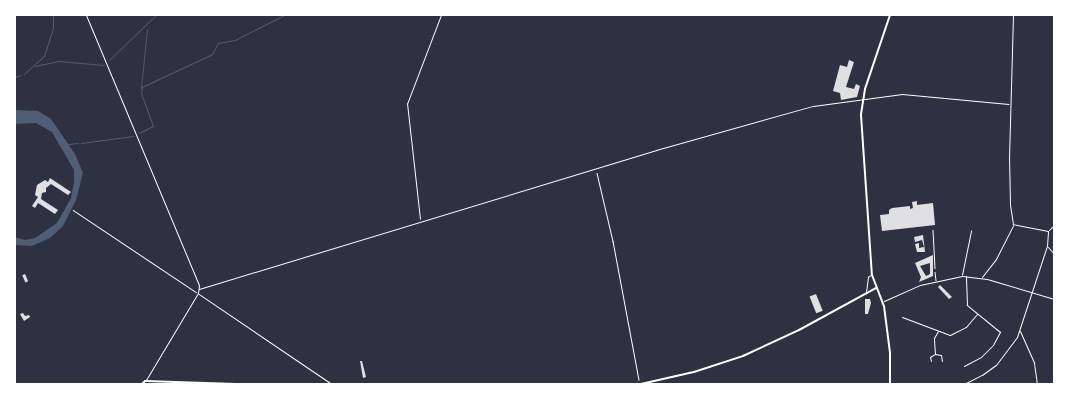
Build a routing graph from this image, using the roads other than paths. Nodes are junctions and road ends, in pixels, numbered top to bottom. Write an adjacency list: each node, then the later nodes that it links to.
1 (86, 15): 20 (street)
2 (890, 15): 4 (street)
3 (1013, 15): 5 (street)
4 (863, 99): 5 (street); 14 (street); 20 (street)
5 (1010, 104): 7 (street)
6 (73, 210): 21 (lane)
7 (1013, 224): 10 (street); 17 (street)
8 (1054, 225): 10 (street)
9 (971, 231): 15 (lane)
10 (1048, 231): 11 (street)
11 (1047, 246): 12 (street); 23 (street)
12 (1054, 254)
13 (935, 272): 18 (lane)
14 (872, 275): 19 (street); 22 (lane)
15 (962, 276): 16 (street); 18 (street)
16 (966, 276): 17 (street); 26 (street)
17 (982, 278): 23 (street)
18 (936, 280): 25 (street)
19 (876, 288): 22 (street); 25 (street)
20 (199, 289): 21 (street)
21 (198, 293): 34 (street); 38 (lane)
22 (866, 293): 39 (street)
23 (1033, 293): 24 (street); 29 (street)
24 (1054, 299)
25 (883, 301): 40 (street)
26 (978, 314): 28 (street); 33 (street)
27 (902, 317): 28 (street)
28 (939, 330): 30 (street)
29 (1020, 331): 41 (street); 42 (street)
30 (935, 354): 31 (street); 32 (street)
31 (930, 361)
32 (942, 361)
33 (964, 366)
34 (145, 381): 35 (street); 36 (street)
35 (193, 383): 37 (street)
36 (142, 384)
37 (236, 384)
38 (332, 384)
39 (640, 384)
40 (890, 384)
41 (964, 384)
42 (1037, 384)

